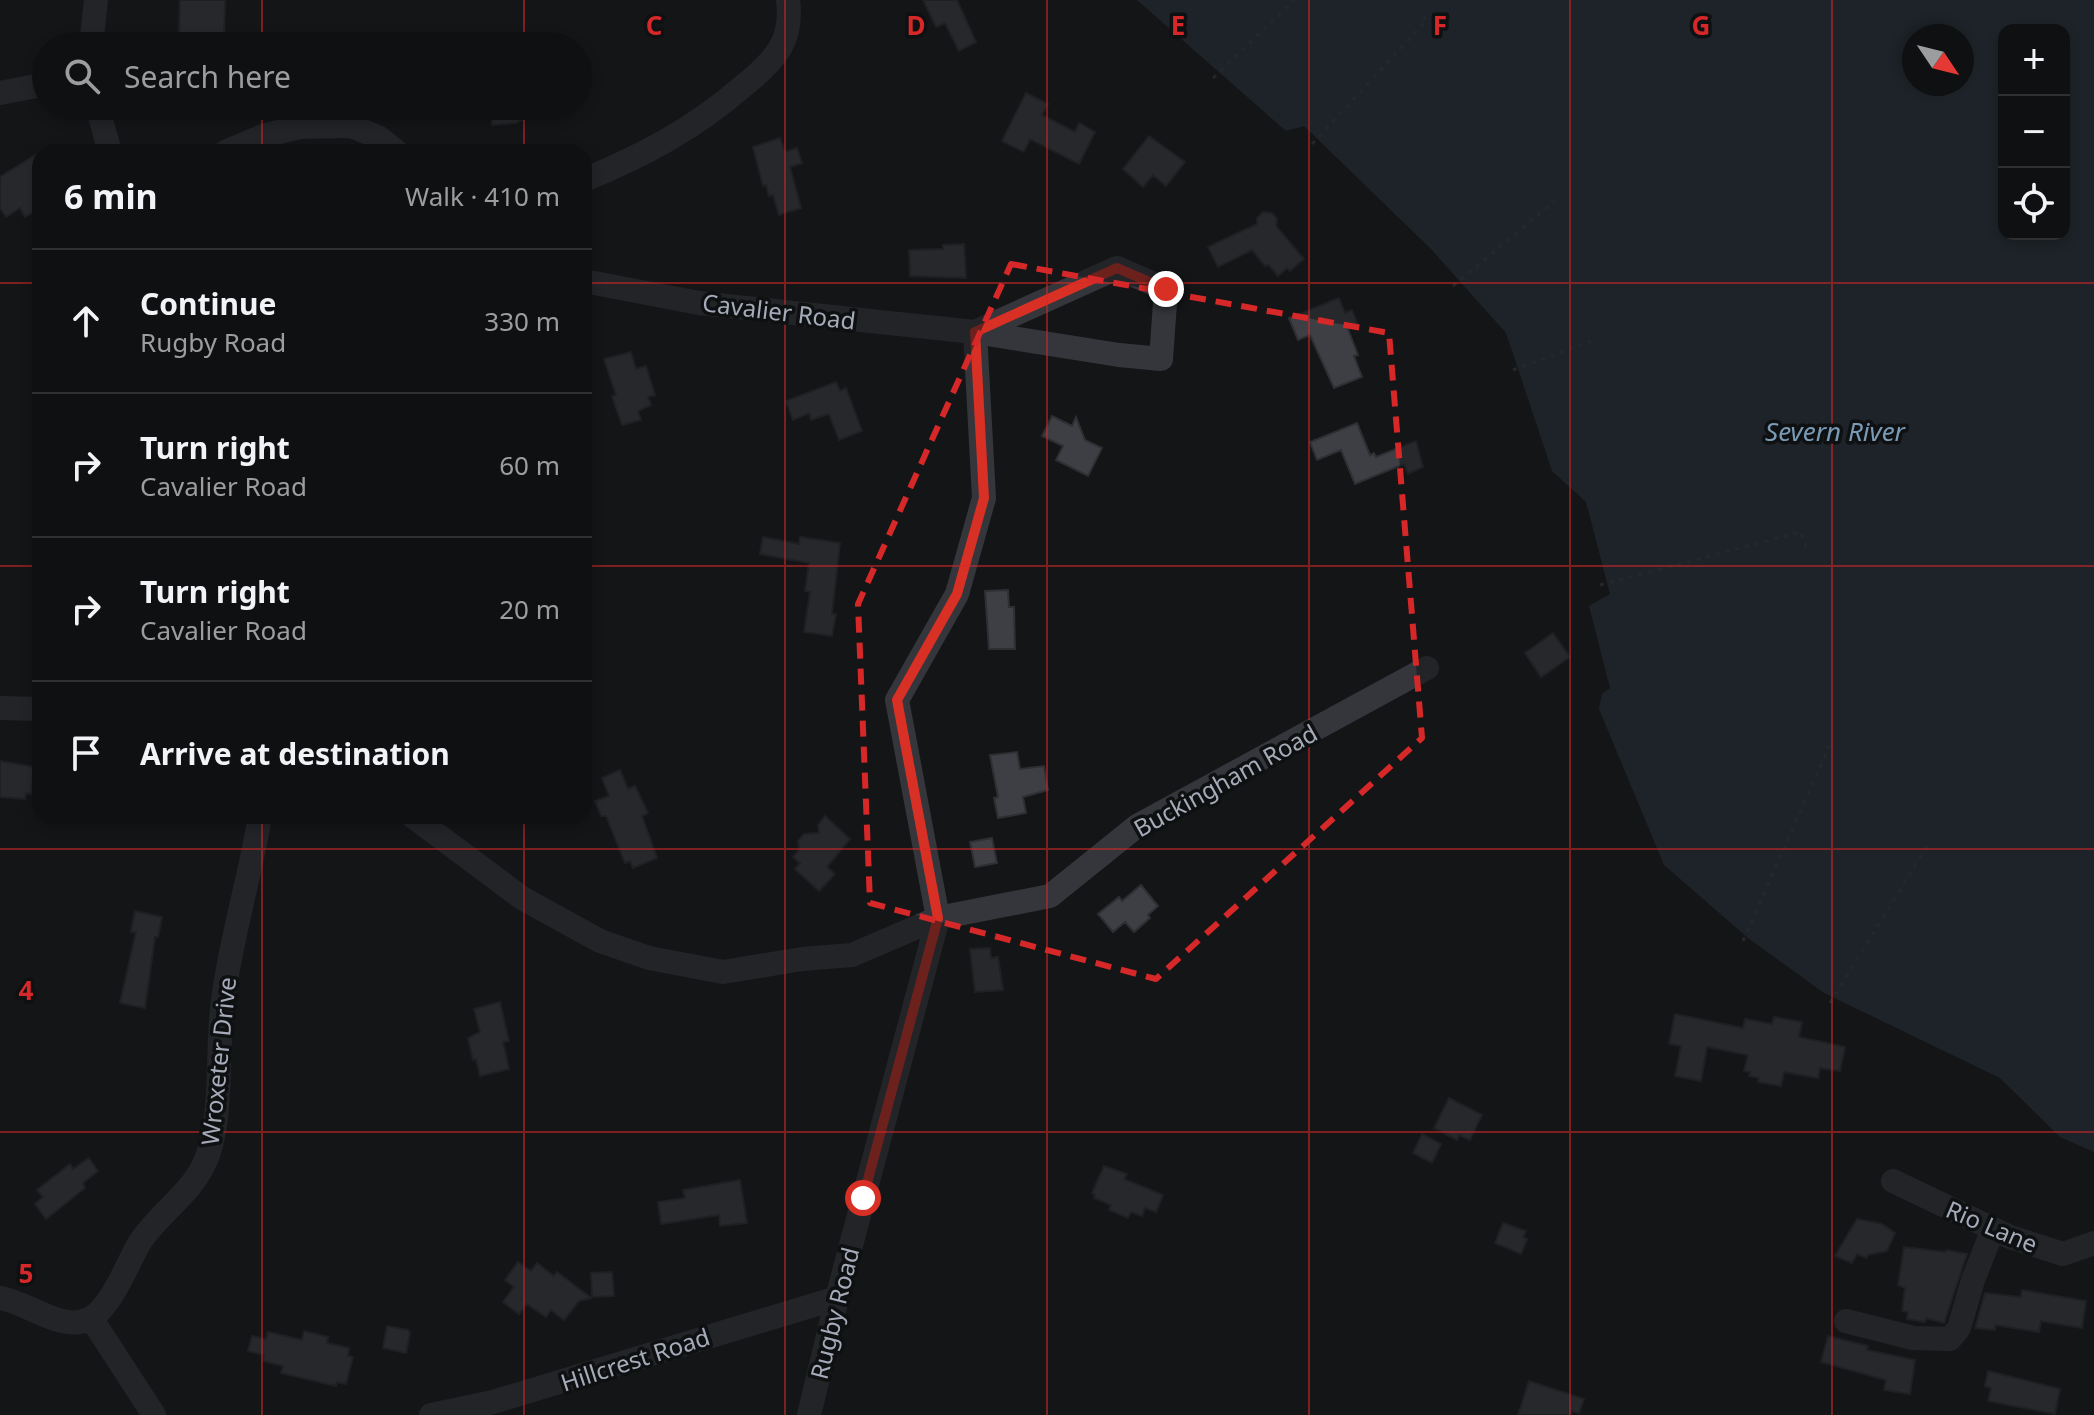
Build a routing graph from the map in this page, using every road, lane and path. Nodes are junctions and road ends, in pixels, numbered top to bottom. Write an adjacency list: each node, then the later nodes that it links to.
1 (96, 0): 5 (street)
2 (788, 0): 14 (street)
3 (1294, 0): 6 (path)
4 (1418, 12): 13 (path)
5 (91, 32)
6 (1213, 78)
7 (32, 87): 8 (street)
8 (0, 93)
9 (101, 120): 10 (street)
10 (108, 144)
11 (244, 144): 12 (street)
12 (387, 144)
13 (1312, 144)
14 (592, 176)
15 (1556, 200): 17 (path)
16 (592, 283): 18 (street, Cavalier Road)
17 (1453, 286)
18 (991, 329): 18 (street, Cavalier Road); 30 (street, Rugby Road)
19 (1591, 341): 20 (path)
20 (1513, 370)
21 (1807, 550): 22 (path)
22 (1600, 585)
23 (1427, 668): 30 (street, Buckingham Road)
24 (0, 708): 25 (street)
25 (32, 709)
26 (1832, 740): 31 (path)
27 (258, 824): 38 (street, Wroxeter Drive)
28 (423, 824): 30 (street, Buckingham Road)
29 (1929, 843): 32 (path)
30 (938, 918): 37 (street, Rugby Road)
31 (1743, 941)
32 (1830, 1003)
33 (1893, 1181): 34 (street, Rio Lane)
34 (1993, 1229): 35 (street, Rio Lane); 39 (street)
35 (2094, 1243)
36 (0, 1298): 38 (street)
37 (837, 1298): 41 (street, Hillcrest Road); 42 (street, Rugby Road)
38 (91, 1318): 40 (street)
39 (1846, 1321)
40 (154, 1415)
41 (431, 1415)
42 (809, 1415)

